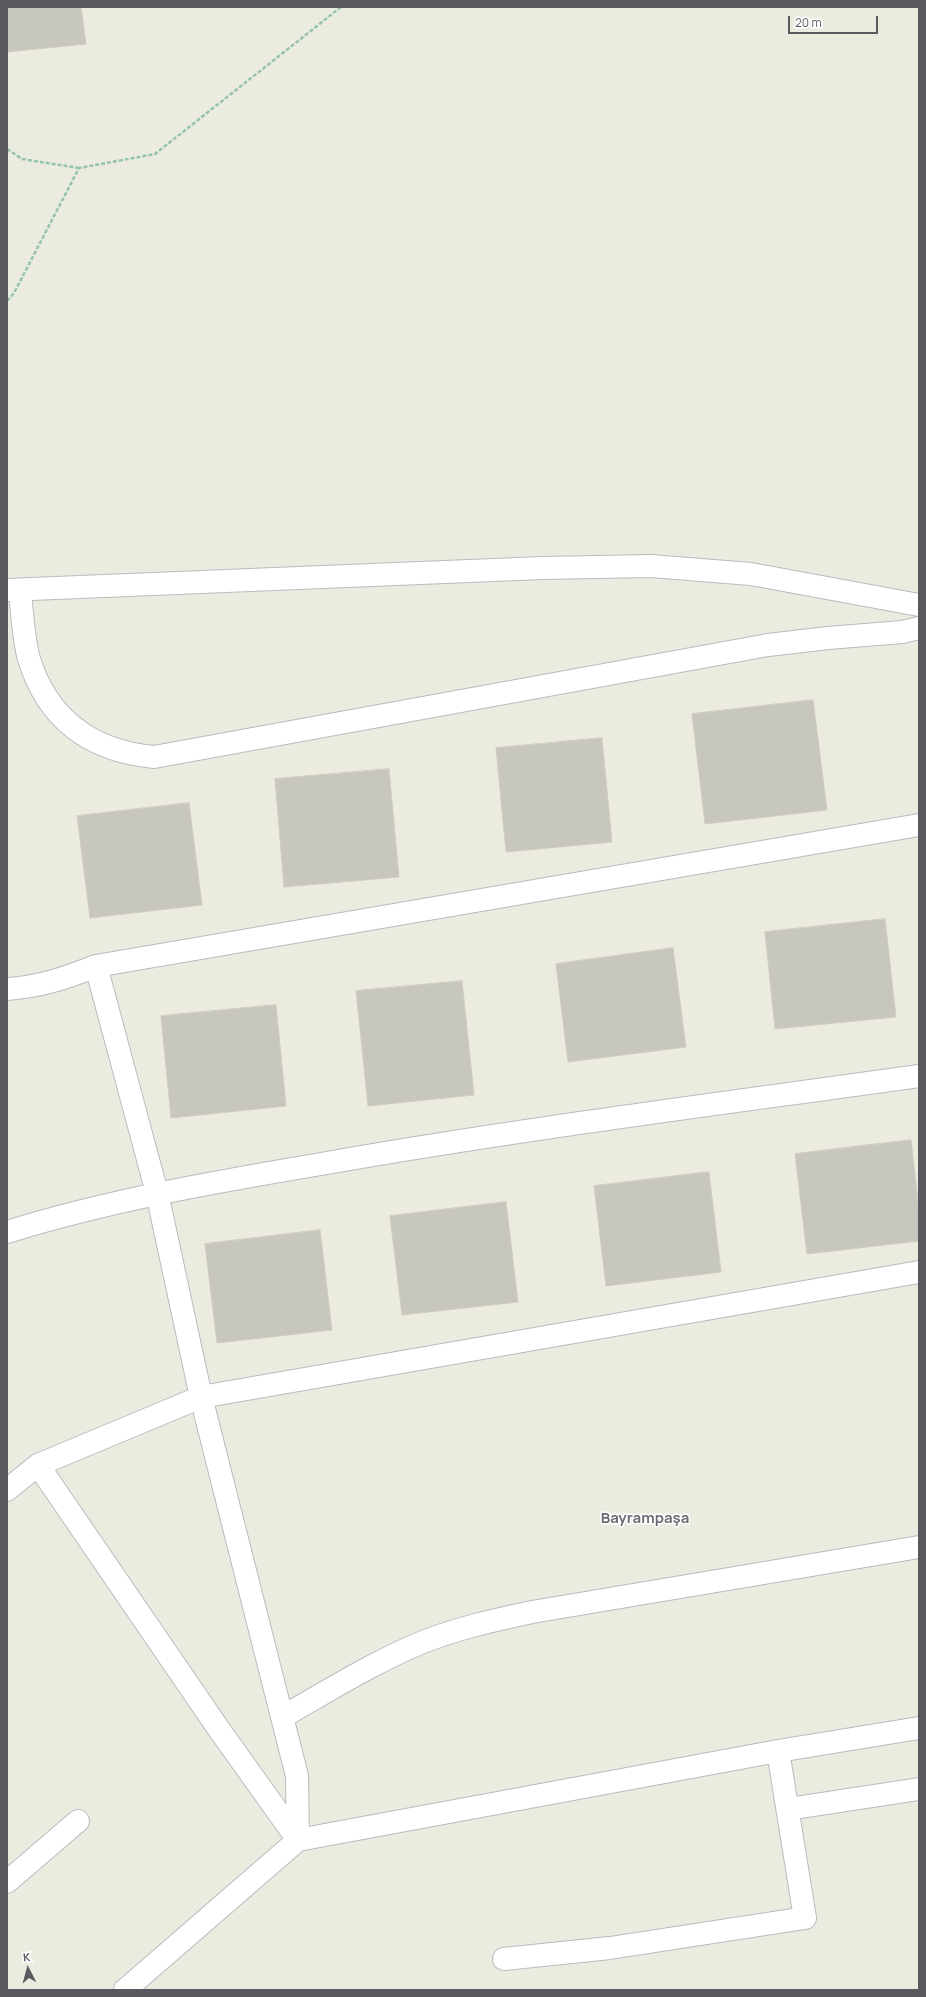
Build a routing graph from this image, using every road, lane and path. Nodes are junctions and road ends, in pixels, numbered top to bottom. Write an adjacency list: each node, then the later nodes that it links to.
1 (341, 7): 3 (path)
2 (7, 149): 3 (path)
3 (79, 168): 4 (path)
4 (7, 300)
5 (13, 590): 6 (street); 7 (street)
6 (919, 605)
7 (919, 628)
8 (919, 824): 9 (street)
9 (96, 966): 10 (street); 12 (street)
10 (7, 989)
11 (919, 1076): 12 (street)
12 (157, 1193): 13 (street); 15 (street)
13 (7, 1232)
14 (919, 1272): 15 (street)
15 (201, 1397): 16 (street); 19 (street)
16 (38, 1465): 17 (street); 25 (street)
17 (7, 1490)
18 (919, 1547): 19 (street)
19 (282, 1717): 25 (street)
20 (919, 1728): 21 (street)
21 (778, 1751): 23 (street); 25 (street)
22 (919, 1788): 23 (street)
23 (788, 1809): 27 (street)
24 (78, 1820): 26 (street)
25 (298, 1840): 28 (street)
26 (7, 1882)
27 (504, 1959)
28 (125, 1990)

